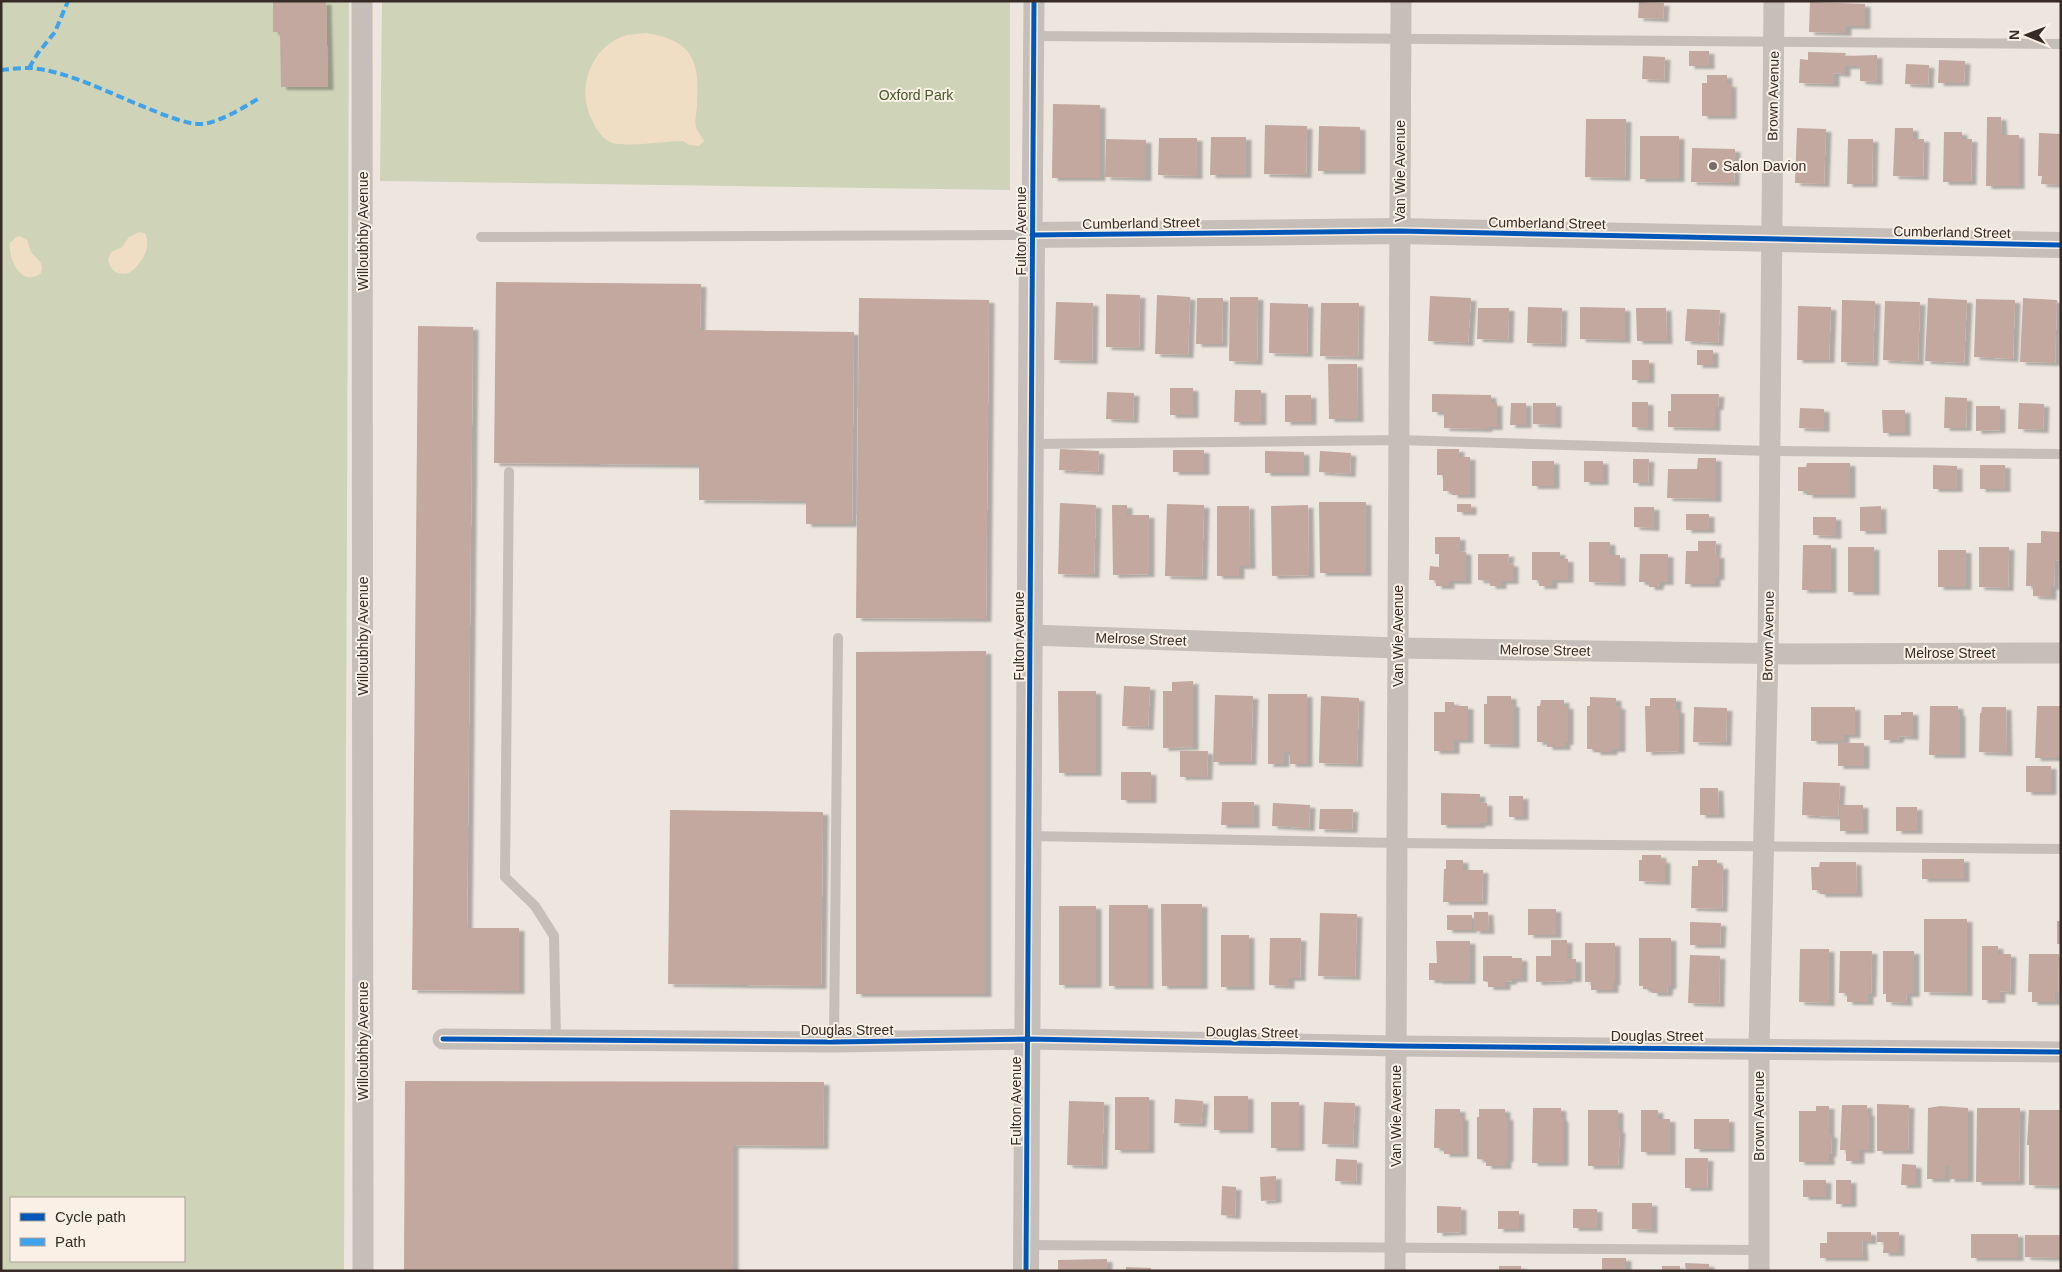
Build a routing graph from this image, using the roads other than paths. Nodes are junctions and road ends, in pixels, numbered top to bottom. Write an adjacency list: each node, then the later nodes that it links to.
1 (362, 1): 38 (street, Willoubhby Avenue)
2 (1034, 1): 5 (street, Fulton Avenue)
3 (1401, 1): 6 (street, Van Wie Avenue)
4 (1774, 1): 7 (street, Brown Avenue)
5 (1033, 36): 6 (lane); 10 (street, Fulton Avenue)
6 (1400, 39): 7 (lane); 9 (street, Van Wie Avenue)
7 (1774, 40): 8 (lane); 12 (street, Brown Avenue)
8 (2061, 44)
9 (1399, 232): 10 (street, Cumberland Street); 12 (street, Cumberland Street); 14 (street, Van Wie Avenue)
10 (1032, 235): 11 (lane); 15 (street, Fulton Avenue)
11 (481, 237)
12 (1771, 239): 13 (street, Cumberland Street); 16 (street, Brown Avenue)
13 (2061, 245)
14 (1399, 440): 15 (lane); 16 (lane); 21 (street, Van Wie Avenue)
15 (1031, 444): 19 (street, Fulton Avenue)
16 (1770, 451): 17 (lane); 22 (street, Brown Avenue)
17 (2061, 454)
18 (509, 472): 30 (lane)
19 (1030, 635): 21 (street, Melrose Street); 24 (street, Fulton Avenue)
20 (838, 638): 31 (lane)
21 (1398, 648): 22 (street, Melrose Street); 25 (street, Van Wie Avenue)
22 (1768, 652): 23 (street, Melrose Street); 26 (street, Brown Avenue)
23 (2061, 653)
24 (1028, 836): 25 (lane); 29 (street, Fulton Avenue)
25 (1397, 843): 26 (lane); 32 (street, Van Wie Avenue)
26 (1764, 846): 27 (lane); 33 (street, Brown Avenue)
27 (2061, 849)
28 (443, 1039): 30 (street, Douglas Street)
29 (1028, 1039): 31 (street, Douglas Street); 32 (street, Douglas Street); 35 (street, Fulton Avenue)
30 (556, 1040): 31 (street, Douglas Street)
31 (834, 1042)
32 (1396, 1046): 33 (street, Douglas Street); 36 (street, Van Wie Avenue)
33 (1760, 1048): 34 (street, Douglas Street); 37 (street, Brown Avenue)
34 (2061, 1052)
35 (1026, 1245): 36 (lane); 39 (street, Fulton Avenue)
36 (1395, 1249): 37 (lane); 40 (street, Van Wie Avenue)
37 (1759, 1261)
38 (363, 1271)
39 (1026, 1271)
40 (1395, 1271)

